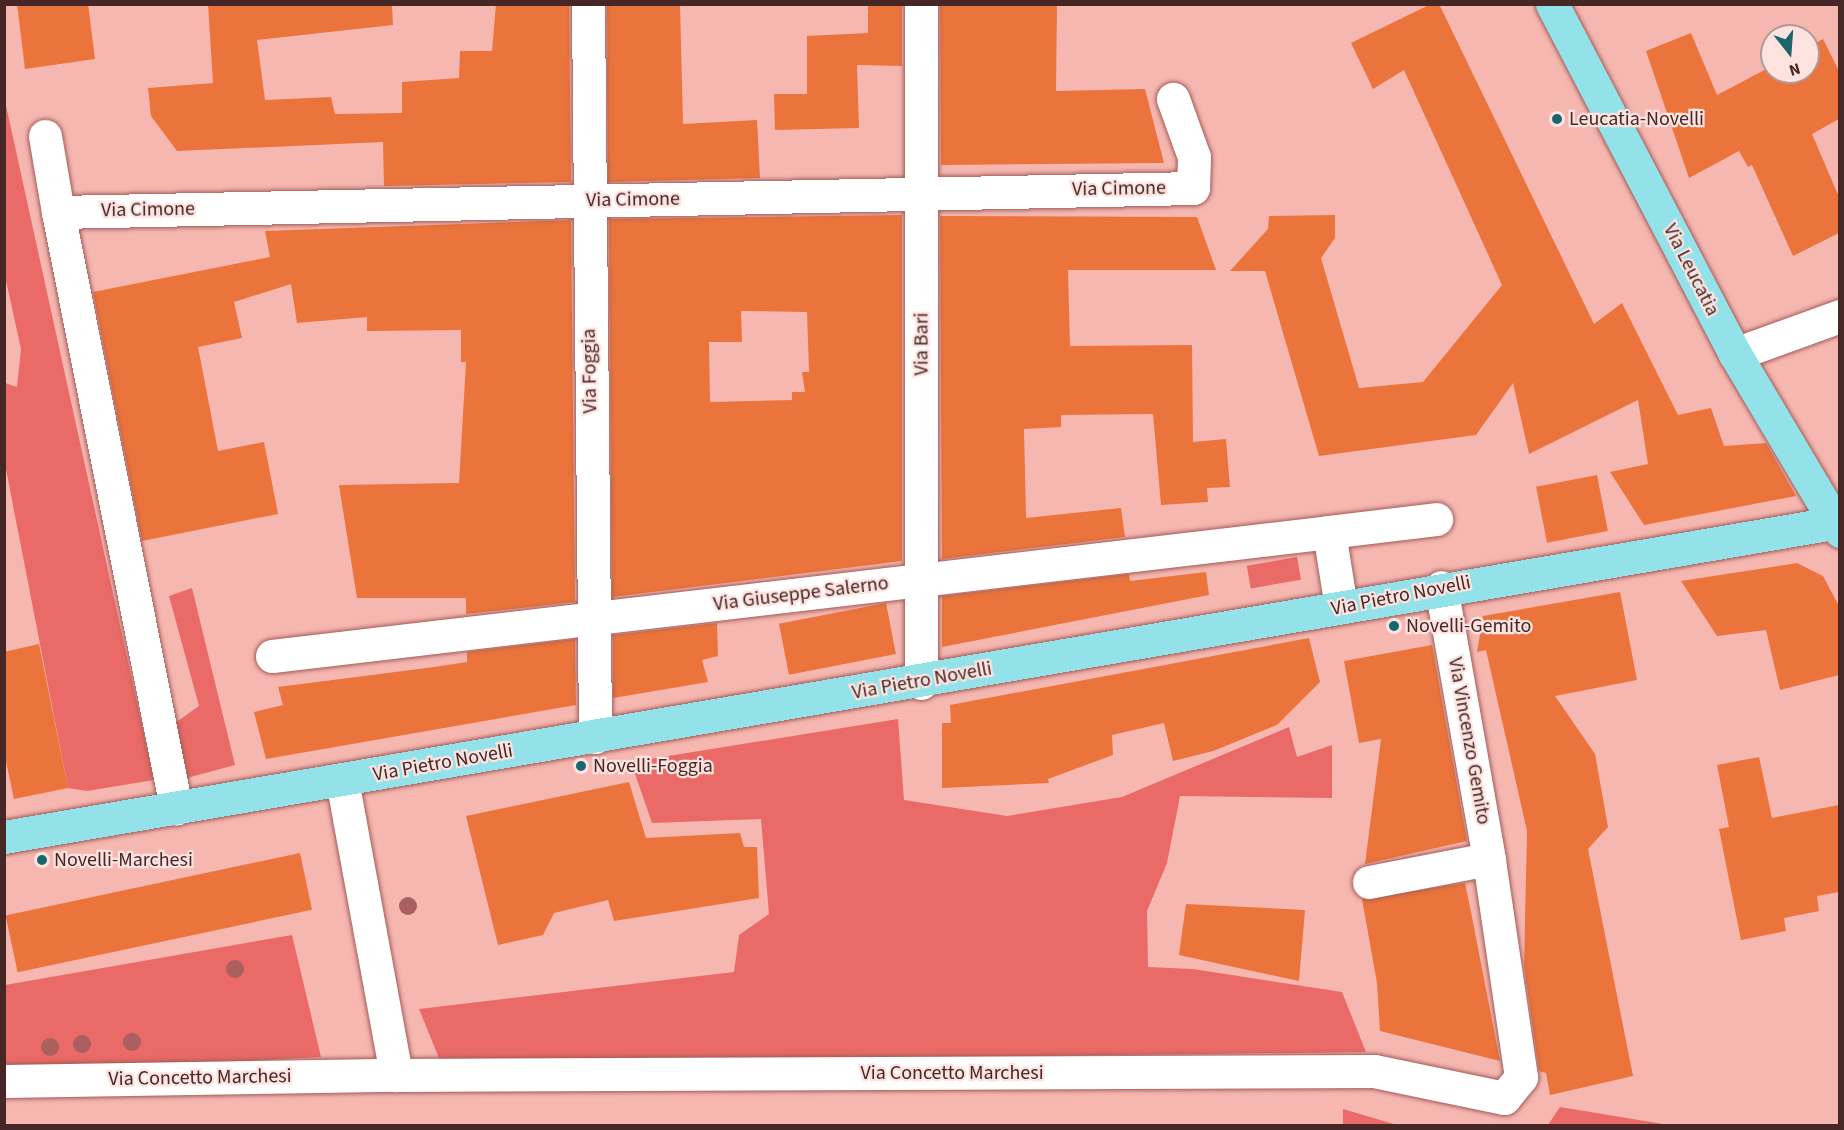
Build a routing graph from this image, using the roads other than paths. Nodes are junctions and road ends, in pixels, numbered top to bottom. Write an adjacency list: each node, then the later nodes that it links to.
1 (588, 4): 7 (street, Via Foggia)
2 (921, 4): 6 (street, Via Bari)
3 (1552, 4): 10 (main road, Via Leucatia)
4 (1173, 99): 6 (street, Via Cimone)
5 (45, 136): 8 (street)
6 (923, 193): 7 (street, Via Cimone); 14 (street, Via Bari)
7 (588, 202): 8 (street, Via Cimone); 17 (street, Via Foggia)
8 (58, 212): 22 (street)
9 (1839, 316): 10 (street)
10 (1735, 354): 12 (main road, Via Leucatia)
11 (1436, 519): 13 (street, Via Giuseppe Salerno)
12 (1838, 525): 15 (main road, Via Pietro Novelli)
13 (1329, 532): 14 (street, Via Giuseppe Salerno); 16 (street)
14 (922, 580): 17 (street, Via Giuseppe Salerno); 19 (street, Via Bari)
15 (1441, 587): 16 (main road, Via Pietro Novelli); 24 (street, Via Vincenzo Gemito)
16 (1341, 608): 19 (main road, Via Pietro Novelli)
17 (592, 618): 18 (street, Via Giuseppe Salerno); 20 (street, Via Foggia)
18 (272, 656)
19 (921, 683): 20 (main road, Via Pietro Novelli)
20 (595, 737): 21 (main road, Via Pietro Novelli)
21 (342, 780): 22 (main road, Via Pietro Novelli); 26 (street)
22 (176, 808): 23 (main road, Via Pietro Novelli)
23 (4, 837)
24 (1489, 859): 25 (street); 28 (street, Via Vincenzo Gemito)
25 (1369, 882)
26 (396, 1075): 27 (street, Via Concetto Marchesi); 28 (street, Via Concetto Marchesi)
27 (4, 1081)
28 (1504, 1098)

